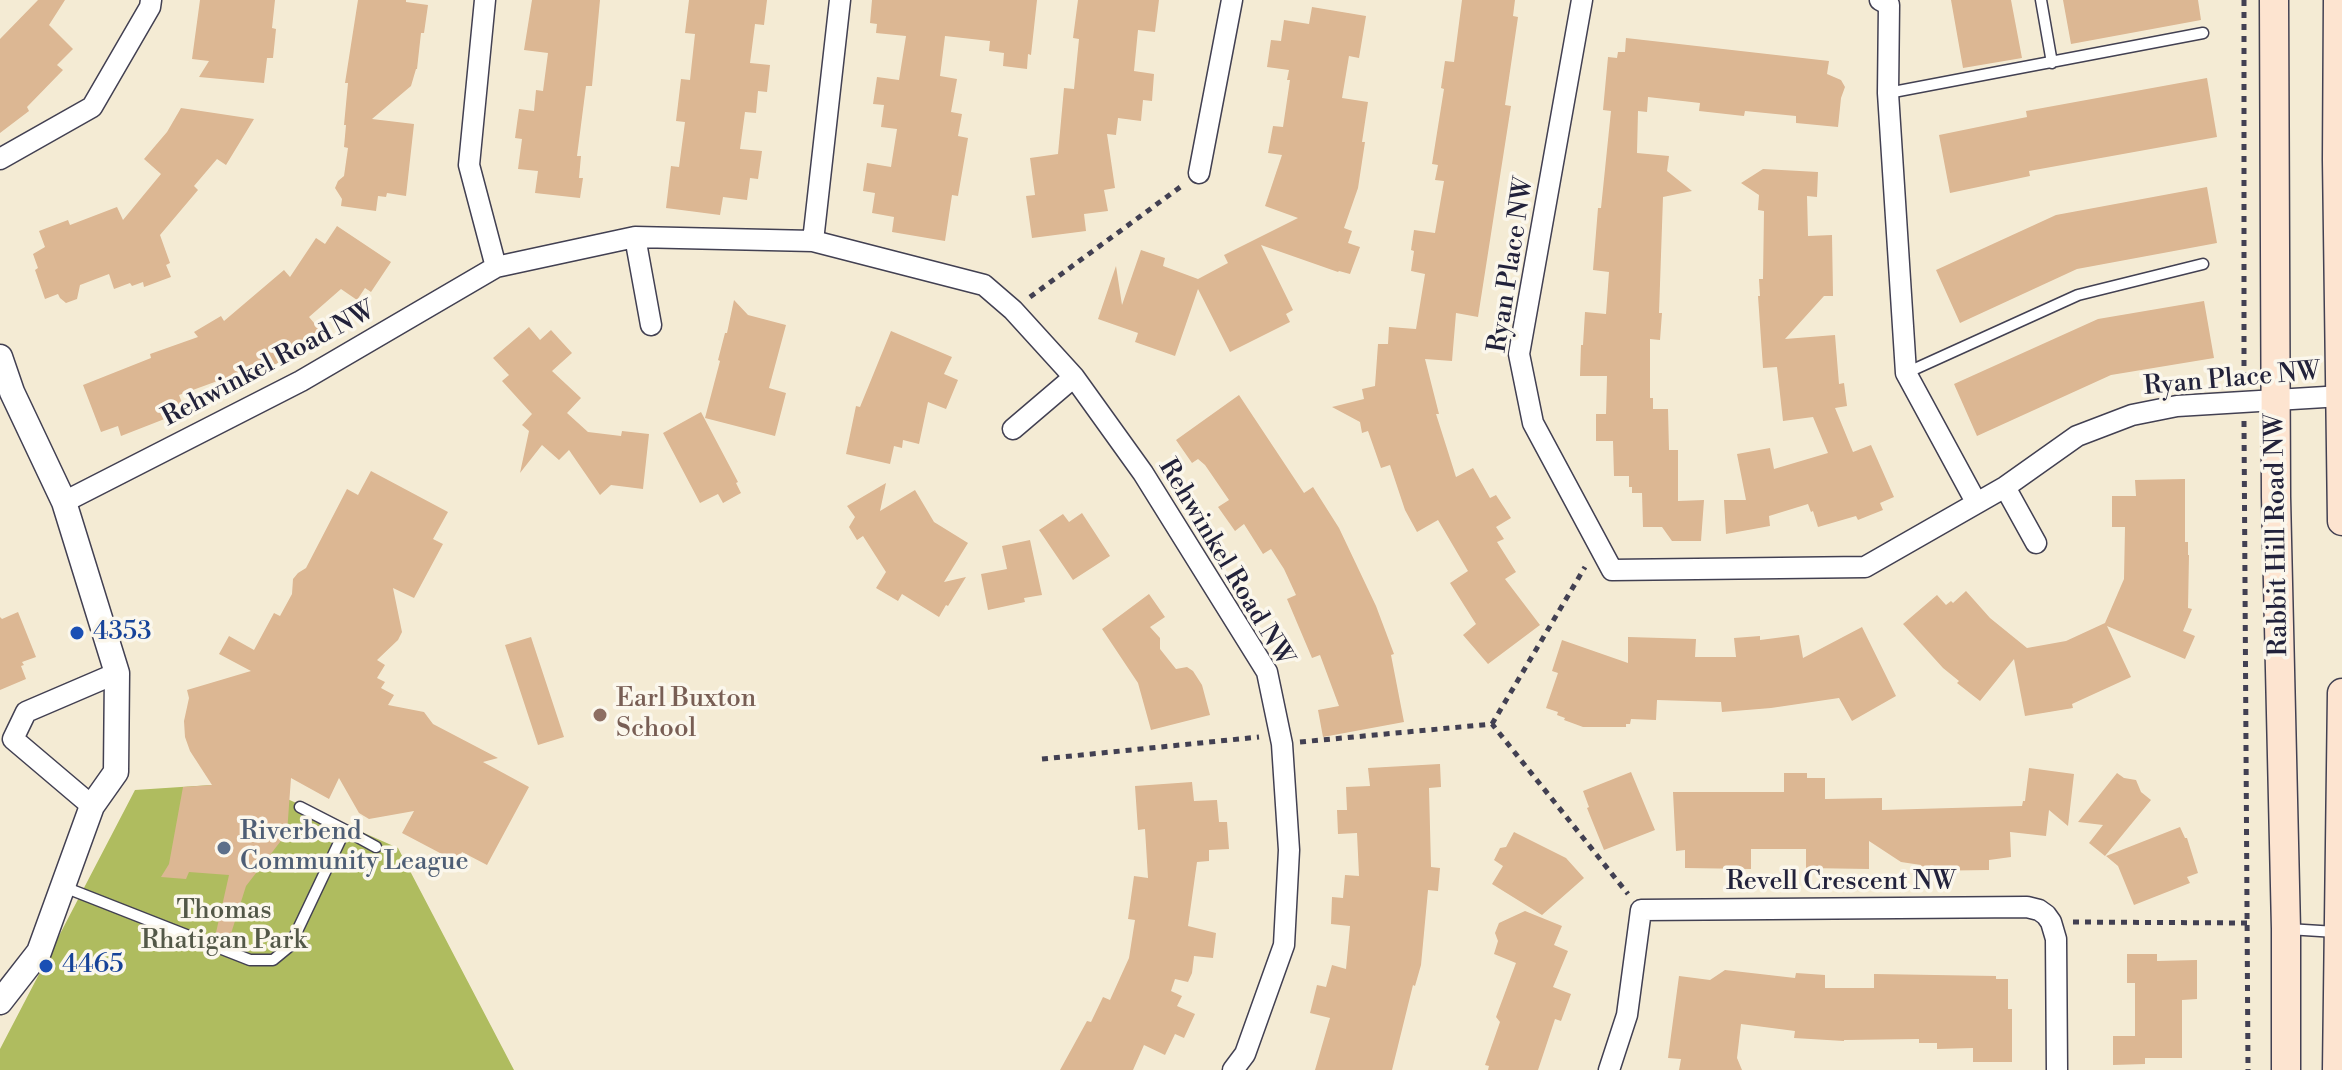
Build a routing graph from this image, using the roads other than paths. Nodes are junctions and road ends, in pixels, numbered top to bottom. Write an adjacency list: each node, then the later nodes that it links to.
1 (151, 0): 13 (street)
2 (485, 0): 18 (street)
3 (840, 0): 16 (street)
4 (1232, 0): 14 (street)
5 (1582, 0): 29 (street, Ryan Place NW)
6 (1880, 0): 12 (street)
7 (2041, 0): 11 (lane)
8 (2274, 0): 25 (main road, Rabbit Hill Road NW)
9 (2338, 0): 24 (main road)
10 (2203, 33): 11 (lane)
11 (2052, 63): 12 (lane)
12 (1888, 93): 21 (street)
13 (0, 159)
14 (1199, 173)
15 (635, 237): 16 (street, Rehwinkel Road NW); 18 (street, Rehwinkel Road NW); 19 (street)
16 (813, 241): 22 (street, Rehwinkel Road NW)
17 (2203, 264): 21 (lane)
18 (496, 267): 28 (street, Rehwinkel Road NW)
19 (651, 325)
20 (0, 357): 23 (street)
21 (1906, 373): 29 (street)
22 (1074, 377): 26 (street); 42 (street, Rehwinkel Road NW)
23 (6, 394): 28 (street)
24 (2341, 396): 25 (street, Ryan Place NW); 30 (main road)
25 (2276, 400): 27 (street, Ryan Place NW); 39 (main road, Rabbit Hill Road NW)
26 (1013, 429)
27 (2005, 487): 29 (street, Ryan Place NW); 31 (street)
28 (64, 502): 32 (street)
29 (1976, 502)
30 (2342, 521)
31 (2036, 543)
32 (117, 673): 34 (street); 34 (street)
33 (2342, 693): 40 (main road)
34 (92, 806): 38 (street)
35 (300, 807): 36 (lane)
36 (345, 830): 37 (lane); 38 (lane)
37 (376, 847)
38 (63, 887): 41 (street)
39 (2286, 929): 40 (lane); 45 (main road, Rabbit Hill Road NW)
40 (2341, 932): 46 (main road)
41 (0, 1002)
42 (1233, 1070)
43 (1609, 1070): 44 (street, Revell Crescent NW)
44 (2057, 1070)
45 (2286, 1070)
46 (2337, 1070)

